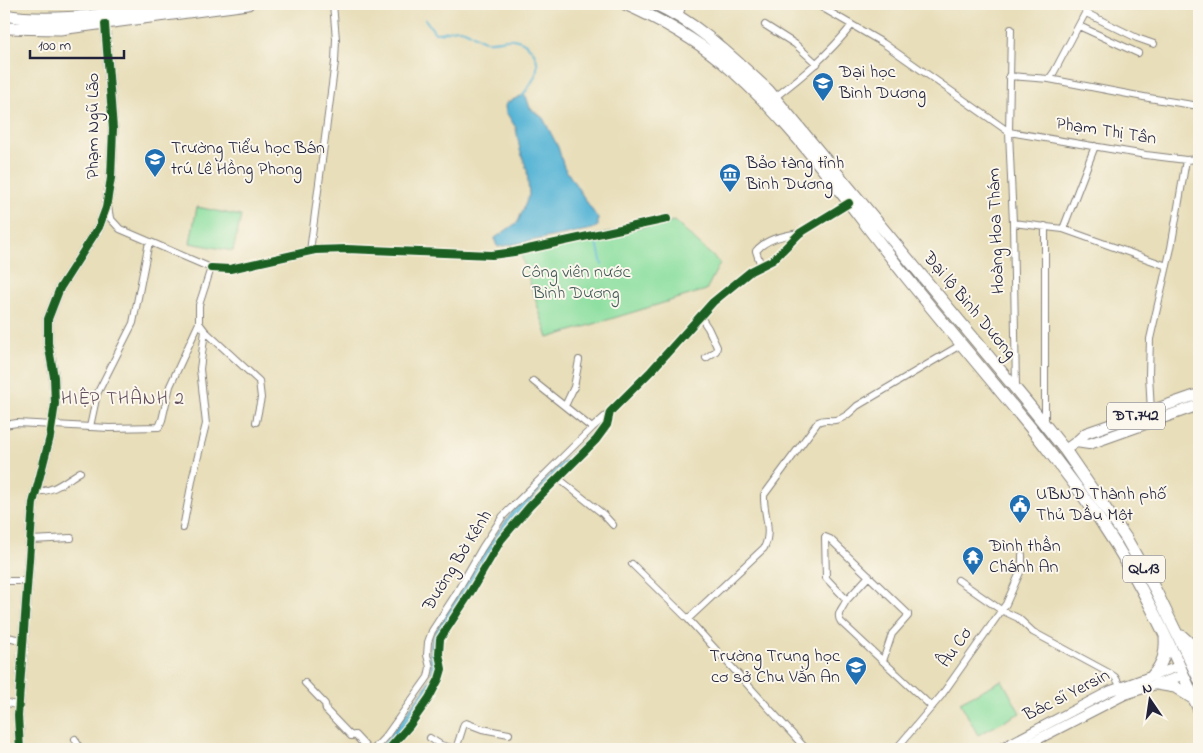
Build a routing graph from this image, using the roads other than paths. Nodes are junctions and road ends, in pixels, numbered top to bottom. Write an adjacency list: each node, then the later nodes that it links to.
1 (178, 4): 11 (highway)
2 (248, 4): 11 (highway)
3 (333, 4): 40 (street)
4 (625, 4): 18 (highway, Đại lộ Bình Dương / QL.13)
5 (655, 4): 13 (highway, Đại lộ Bình Dương / QL.13)
6 (683, 4): 13 (street)
7 (816, 4): 16 (street)
8 (1090, 4): 10 (street)
9 (4, 10): 14 (highway)
10 (1086, 13): 17 (street); 21 (street)
11 (104, 14): 14 (highway); 20 (highway); 32 (street, Phạm Ngũ Lão)
12 (4, 15): 14 (highway)
13 (679, 16): 18 (highway); 26 (highway, Đại lộ Bình Dương / QL.13)
14 (20, 18)
15 (766, 25): 23 (street)
16 (852, 26): 23 (street); 28 (street)
17 (1079, 26): 22 (street); 25 (street)
18 (673, 27): 33 (highway, Đại lộ Bình Dương / QL.13)
19 (1011, 28): 24 (street, Hoàng Hoa Thám)
20 (7, 29)
21 (1154, 44)
22 (1138, 53)
23 (817, 64): 26 (street)
24 (1009, 76): 25 (street); 28 (street, Hoàng Hoa Thám)
25 (1049, 79): 27 (street)
26 (774, 98): 51 (highway, Đại lộ Bình Dương / QL.13)
27 (1199, 106)
28 (1009, 132): 29 (street, Phạm Thị Tân); 35 (street, Hoàng Hoa Thám)
29 (1095, 146): 31 (street, Phạm Thị Tân); 37 (street)
30 (1199, 159): 31 (street, Phạm Thị Tân)
31 (1186, 160): 42 (street)
32 (107, 203): 39 (street); 59 (street, Phạm Ngũ Lão)
33 (849, 203): 38 (street); 47 (highway, Đại lộ Bình Dương / QL.13)
34 (667, 219): 40 (street)
35 (1013, 223): 36 (street); 51 (street, Hoàng Hoa Thám)
36 (1046, 226): 37 (street); 60 (street)
37 (1063, 228): 42 (street)
38 (800, 233): 41 (street, Đường Bờ Kênh); 41 (street)
39 (149, 242): 43 (street); 61 (street)
40 (310, 252): 43 (street)
41 (761, 266): 44 (street, Đường Bờ Kênh)
42 (1166, 266): 56 (street)
43 (211, 268): 45 (street)
44 (700, 316): 48 (street); 55 (street, Đường Bờ Kênh)
45 (199, 323): 46 (street); 61 (street)
46 (205, 331): 57 (street); 70 (street)
47 (962, 344): 65 (highway, Đại lộ Bình Dương / QL.13); 81 (street)
48 (706, 358)
49 (579, 360): 54 (street)
50 (533, 381): 54 (street)
51 (1016, 389): 60 (highway, Đại lộ Bình Dương / QL.13)
52 (1199, 394): 56 (main road, ĐT.742)
53 (1199, 405): 63 (main road, ĐT.742)
54 (565, 406): 62 (street)
55 (610, 412): 62 (street, Đường Bờ Kênh); 67 (street)
56 (1151, 412): 63 (main road, ĐT.742)
57 (256, 422)
58 (4, 425): 59 (street)
59 (52, 425): 61 (street); 68 (street, Phạm Ngũ Lão)
60 (1046, 426): 64 (highway, Đại lộ Bình Dương / QL.13)
61 (90, 427)
62 (592, 428): 104 (street, Đường Bờ Kênh)
63 (1076, 442): 64 (main road, ĐT.742)
64 (1065, 450): 65 (highway); 82 (highway, Đại lộ Bình Dương / QL.13)
65 (1054, 457): 82 (highway, Đại lộ Bình Dương / QL.13)
66 (80, 472): 68 (street)
67 (558, 478): 69 (street); 105 (street)
68 (36, 491): 72 (street, Phạm Ngũ Lão)
69 (613, 525)
70 (182, 528)
71 (72, 538): 72 (street)
72 (31, 540): 78 (street, Phạm Ngũ Lão)
73 (1022, 555): 80 (street, Âu Cơ)
74 (632, 564): 81 (street)
75 (869, 576): 79 (street); 79 (street); 86 (street)
76 (958, 580): 80 (street)
77 (4, 581): 78 (street)
78 (28, 581): 84 (street, Phạm Ngũ Lão)
79 (846, 601): 86 (street)
80 (1001, 610): 91 (street); 95 (street, Âu Cơ)
81 (688, 619): 107 (street)
82 (1169, 629): 85 (highway); 87 (highway, Đại lộ Bình Dương / QL.13); 88 (highway, Đại lộ Bình Dương / QL.13); 89 (highway)
83 (4, 636): 84 (street)
84 (24, 641): 94 (street, Phạm Ngũ Lão)
85 (1199, 652)
86 (883, 661): 95 (street)
87 (1182, 670): 88 (highway); 89 (street, Bác sĩ Yersin); 93 (highway, Đại lộ Bình Dương / QL.13)
88 (1197, 670)
89 (1155, 679): 91 (street, Bác sĩ Yersin); 93 (highway); 96 (street, Bác sĩ Yersin)
90 (305, 683): 103 (street)
91 (1121, 687): 96 (street, Bác sĩ Yersin)
92 (4, 702): 94 (street)
93 (1197, 705)
94 (18, 706): 101 (street, Phạm Ngũ Lão)
95 (932, 707): 108 (street, Âu Cơ)
96 (1061, 722): 100 (street, Bác sĩ Yersin)
97 (509, 734): 106 (street)
98 (430, 738): 106 (street)
99 (75, 740): 102 (street)
100 (1020, 747): 109 (street, Bác sĩ Yersin)
101 (20, 749)
102 (80, 749)
103 (368, 749)
104 (374, 749)
105 (389, 749)
106 (456, 749)
107 (806, 749)
108 (896, 749)
109 (1000, 749)

